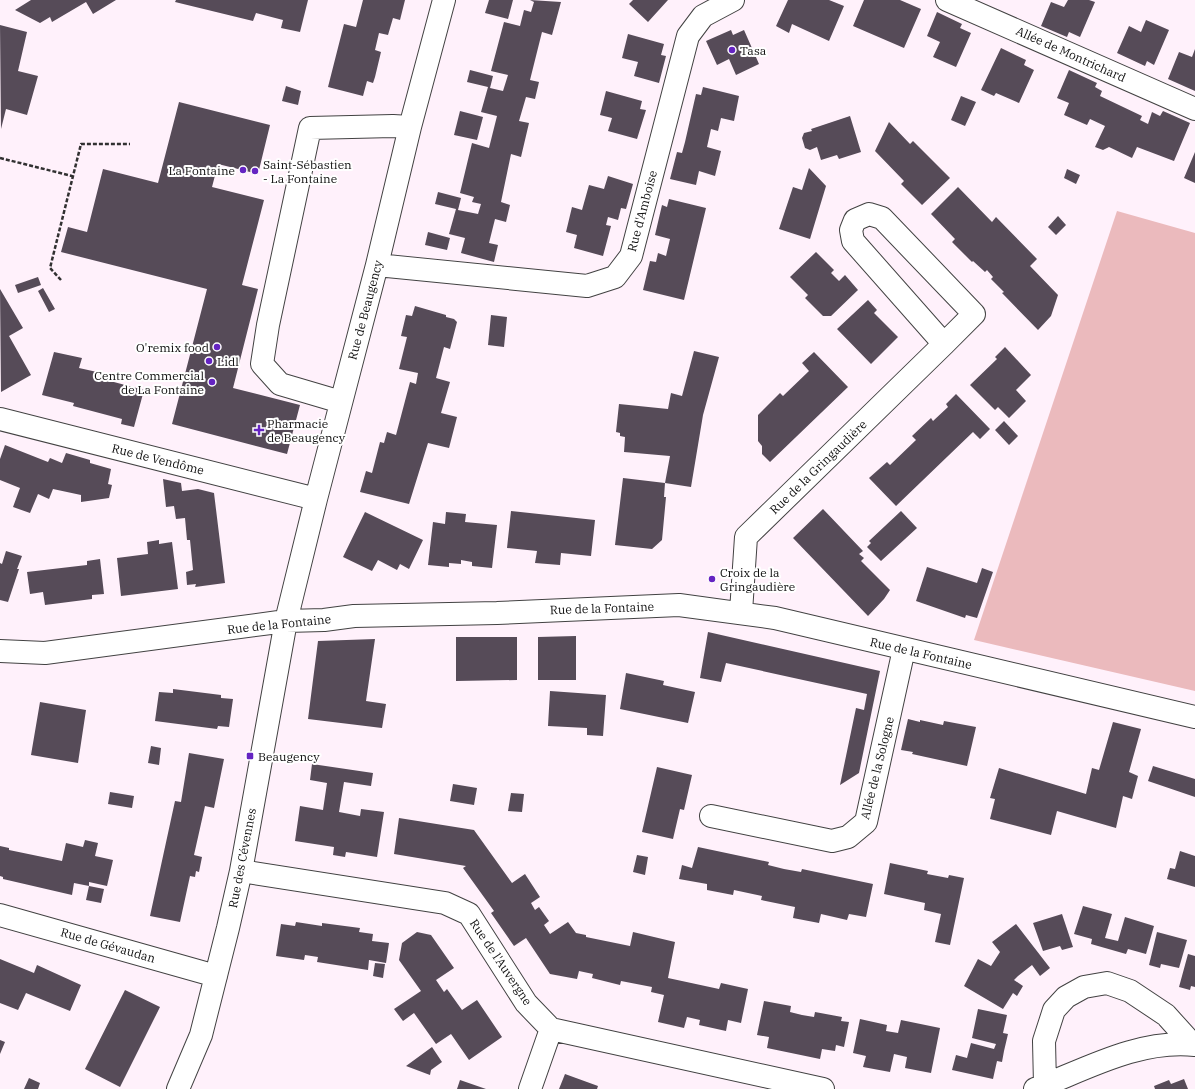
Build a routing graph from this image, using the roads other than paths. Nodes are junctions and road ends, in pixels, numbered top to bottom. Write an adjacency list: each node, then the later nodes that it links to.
1 (444, 0): 5 (street, Rue de Beaugency)
2 (733, 0): 6 (street, Rue d'Amboise)
3 (947, 0): 4 (street, Allée de Montrichard)
4 (1195, 109)
5 (410, 127): 6 (street, Rue de Beaugency); 8 (street)
6 (377, 265): 8 (street, Rue de Beaugency)
7 (944, 344): 7 (street, Rue de la Gringaudière); 11 (street, Rue de la Gringaudière)
8 (341, 402): 10 (street, Rue de Beaugency)
9 (0, 419): 10 (street, Rue de Vendôme)
10 (316, 499): 12 (street, Rue de Beaugency)
11 (741, 612): 12 (street, Rue de la Fontaine); 13 (street, Rue de la Fontaine)
12 (286, 621): 14 (street, Rue de la Fontaine); 17 (street, Rue des Cévennes)
13 (904, 649): 15 (street, Rue de la Fontaine); 16 (street, Allée de la Sologne)
14 (0, 651)
15 (1195, 717)
16 (711, 816)
17 (241, 871): 19 (street, Rue des Cévennes); 20 (street, Rue de l'Auvergne)
18 (0, 915): 19 (street, Rue de Gévaudan)
19 (216, 976): 23 (street, Rue des Cévennes)
20 (551, 1029): 24 (street); 25 (street)
21 (1194, 1044): 22 (street); 22 (street)
22 (1040, 1087)
23 (178, 1089)
24 (530, 1089)
25 (823, 1089)

